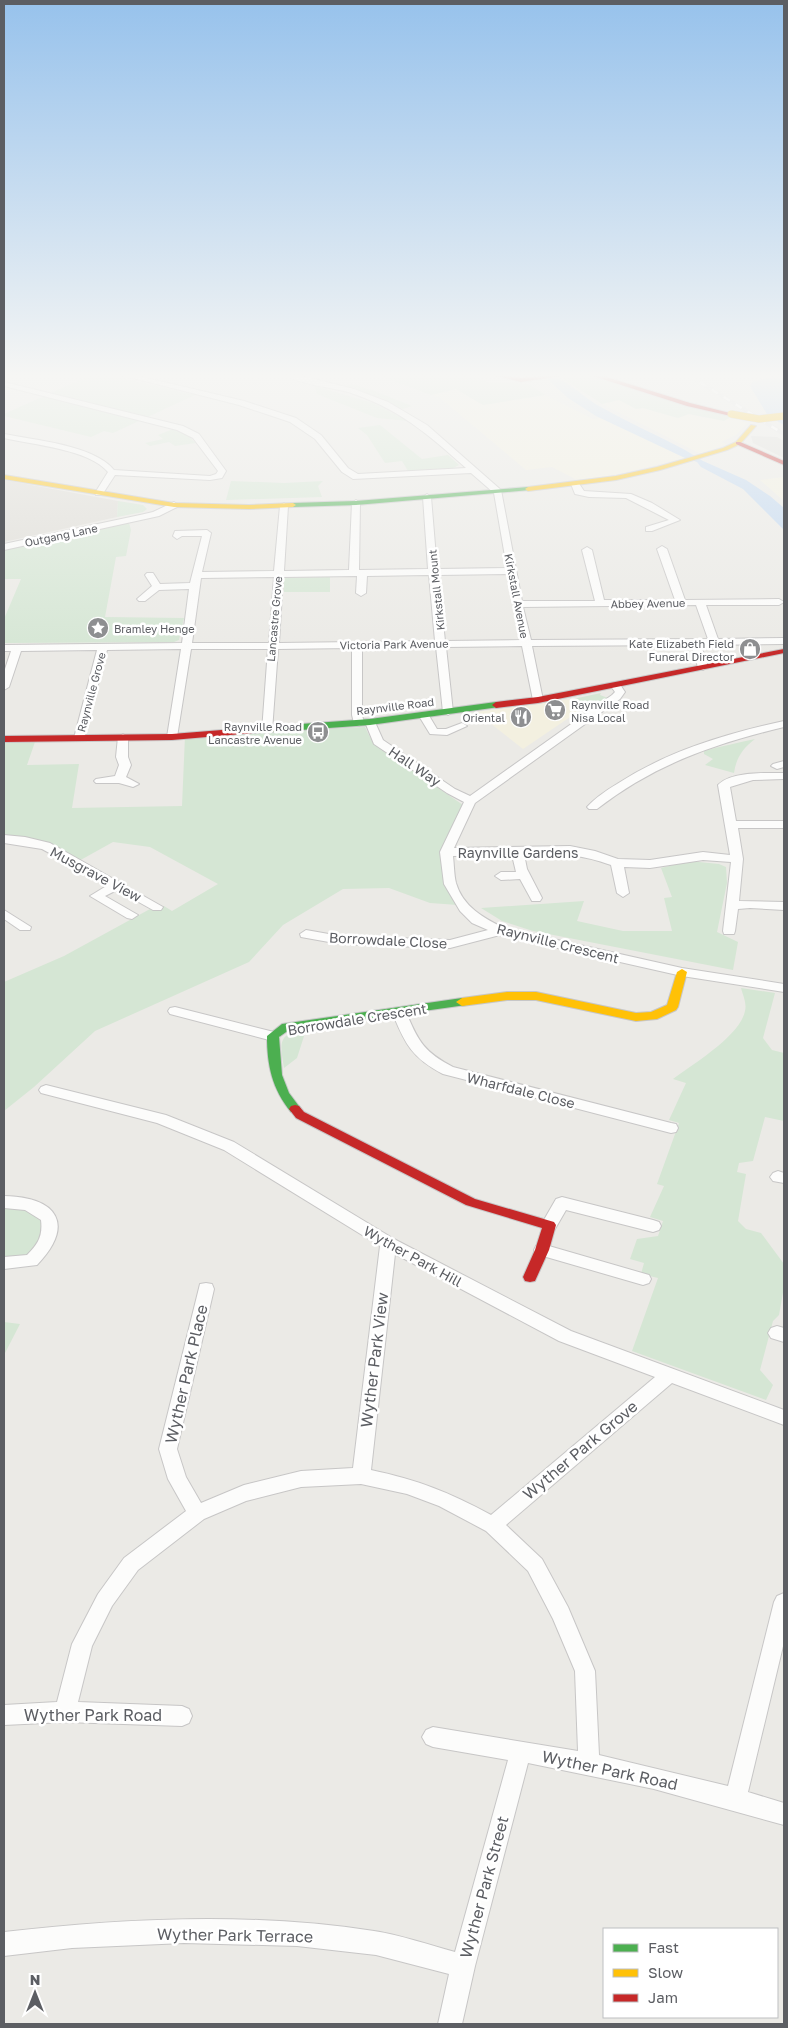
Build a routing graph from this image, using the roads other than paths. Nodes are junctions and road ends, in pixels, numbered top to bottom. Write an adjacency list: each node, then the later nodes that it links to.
1 (221, 470): 5 (street)
2 (345, 470): 3 (street)
3 (474, 470): 8 (street)
4 (654, 470): 7 (street)
5 (112, 472): 9 (street)
6 (4, 477): 9 (street)
7 (575, 484): 8 (street); 15 (street)
8 (498, 492): 10 (street); 22 (street, Kirkstall Avenue)
9 (98, 493): 12 (street)
10 (428, 497): 11 (street); 21 (street, Kirkstall Mount)
11 (356, 503): 13 (street); 23 (street)
12 (174, 505): 13 (street); 18 (street, Outgang Lane)
13 (284, 506): 24 (street, Lancastre Grove)
14 (687, 517): 15 (street)
15 (676, 520): 16 (street)
16 (649, 530)
17 (177, 536): 26 (street)
18 (4, 547)
19 (662, 549): 31 (street)
20 (586, 550): 34 (street)
21 (433, 571): 22 (street); 23 (street); 41 (street, Kirkstall Mount)
22 (512, 571): 35 (street, Kirkstall Avenue)
23 (358, 573): 24 (street); 29 (street)
24 (278, 574): 26 (street); 42 (street, Lancastre Grove)
25 (150, 575): 28 (street)
26 (198, 575): 27 (street)
27 (194, 586): 28 (street); 43 (street)
28 (157, 587): 30 (street)
29 (361, 593)
30 (142, 599)
31 (681, 602): 32 (street, Abbey Avenue); 34 (street, Abbey Avenue)
32 (700, 602): 33 (street, Abbey Avenue); 36 (street)
33 (779, 602)
34 (600, 603): 35 (street, Abbey Avenue)
35 (518, 604): 39 (street, Kirkstall Avenue)
36 (714, 640): 37 (street, Victoria Park Avenue); 38 (street, Victoria Park Avenue)
37 (695, 641): 39 (street, Victoria Park Avenue); 48 (street)
38 (784, 641)
39 (526, 642): 41 (street, Victoria Park Avenue); 51 (street, Kirkstall Avenue)
40 (358, 644): 41 (street, Victoria Park Avenue); 42 (street, Victoria Park Avenue); 54 (street)
41 (442, 644): 52 (street, Kirkstall Mount)
42 (272, 645): 43 (street, Victoria Park Avenue); 57 (street, Lancastre Grove)
43 (187, 646): 44 (street, Victoria Park Avenue); 59 (street)
44 (103, 647): 46 (street, Victoria Park Avenue); 60 (street, Raynville Grove)
45 (4, 648): 46 (street, Victoria Park Avenue)
46 (17, 648): 50 (street)
47 (784, 651): 48 (street, Raynville Road)
48 (703, 667): 49 (street, Raynville Road)
49 (615, 685): 51 (street, Raynville Road); 66 (street)
50 (4, 687)
51 (538, 700): 52 (street, Raynville Road)
52 (448, 712): 53 (street, Raynville Road)
53 (424, 716): 54 (street, Raynville Road); 56 (street)
54 (364, 722): 57 (street, Raynville Road); 66 (street, Hall Way)
55 (784, 724): 67 (street)
56 (462, 726)
57 (267, 731): 59 (street, Raynville Road)
58 (124, 737): 59 (street, Raynville Road); 60 (street, Raynville Road); 63 (street)
59 (172, 737)
60 (79, 738): 61 (street, Raynville Road)
61 (4, 739)
62 (784, 776): 69 (street)
63 (120, 780): 64 (street); 65 (street)
64 (100, 781)
65 (134, 784)
66 (471, 801): 71 (street)
67 (593, 807)
68 (784, 824): 69 (street)
69 (732, 825): 73 (street)
70 (4, 839): 77 (street, Musgrave View)
71 (446, 852): 72 (street, Raynville Gardens); 86 (street, Raynville Crescent)
72 (517, 852): 74 (street, Raynville Gardens); 75 (street)
73 (736, 859): 74 (street, Raynville Gardens); 80 (street)
74 (617, 863): 78 (street)
75 (523, 875): 76 (street); 79 (street)
76 (500, 876)
77 (117, 884): 82 (street, Musgrave View); 84 (street)
78 (623, 892)
79 (536, 898)
80 (732, 906): 81 (street); 87 (street)
81 (784, 906)
82 (157, 907)
83 (4, 914): 85 (street)
84 (132, 915)
85 (25, 927)
86 (500, 931): 88 (street, Borrowdale Close); 89 (street, Raynville Crescent)
87 (729, 931)
88 (306, 934)
89 (682, 972): 90 (street, Raynville Crescent); 92 (street, Borrowdale Crescent)
90 (784, 988)
91 (175, 1011): 93 (street)
92 (399, 1012): 93 (street, Borrowdale Crescent); 95 (street, Wharfdale Close)
93 (273, 1036): 97 (street, Borrowdale Crescent)
94 (46, 1090): 99 (street, Wyther Park Hill)
95 (671, 1128)
96 (4, 1202): 101 (street)
97 (549, 1225): 98 (street); 100 (street)
98 (653, 1226)
99 (388, 1243): 105 (street, Wyther Park Hill); 107 (street, Wyther Park View)
100 (542, 1250): 102 (street); 103 (street)
101 (4, 1263)
102 (530, 1276)
103 (644, 1279)
104 (206, 1289): 108 (street, Wyther Park Place)
105 (668, 1376): 106 (street, Wyther Park Hill); 109 (street, Wyther Park Grove)
106 (784, 1418)
107 (361, 1476): 108 (street); 109 (street)
108 (197, 1512): 111 (street)
109 (493, 1525): 116 (street)
110 (784, 1602): 117 (street)
111 (64, 1712): 112 (street, Wyther Park Road); 113 (street, Wyther Park Road)
112 (4, 1715)
113 (182, 1716)
114 (433, 1737): 115 (street, Wyther Park Road)
115 (521, 1751): 116 (street, Wyther Park Road); 120 (street, Wyther Park Street)
116 (590, 1762): 117 (street, Wyther Park Road)
117 (736, 1798): 118 (street, Wyther Park Road)
118 (784, 1814)
119 (4, 1944): 120 (street, Wyther Park Terrace)
120 (463, 1966): 121 (street, Wyther Park Street)
121 (450, 2024)

